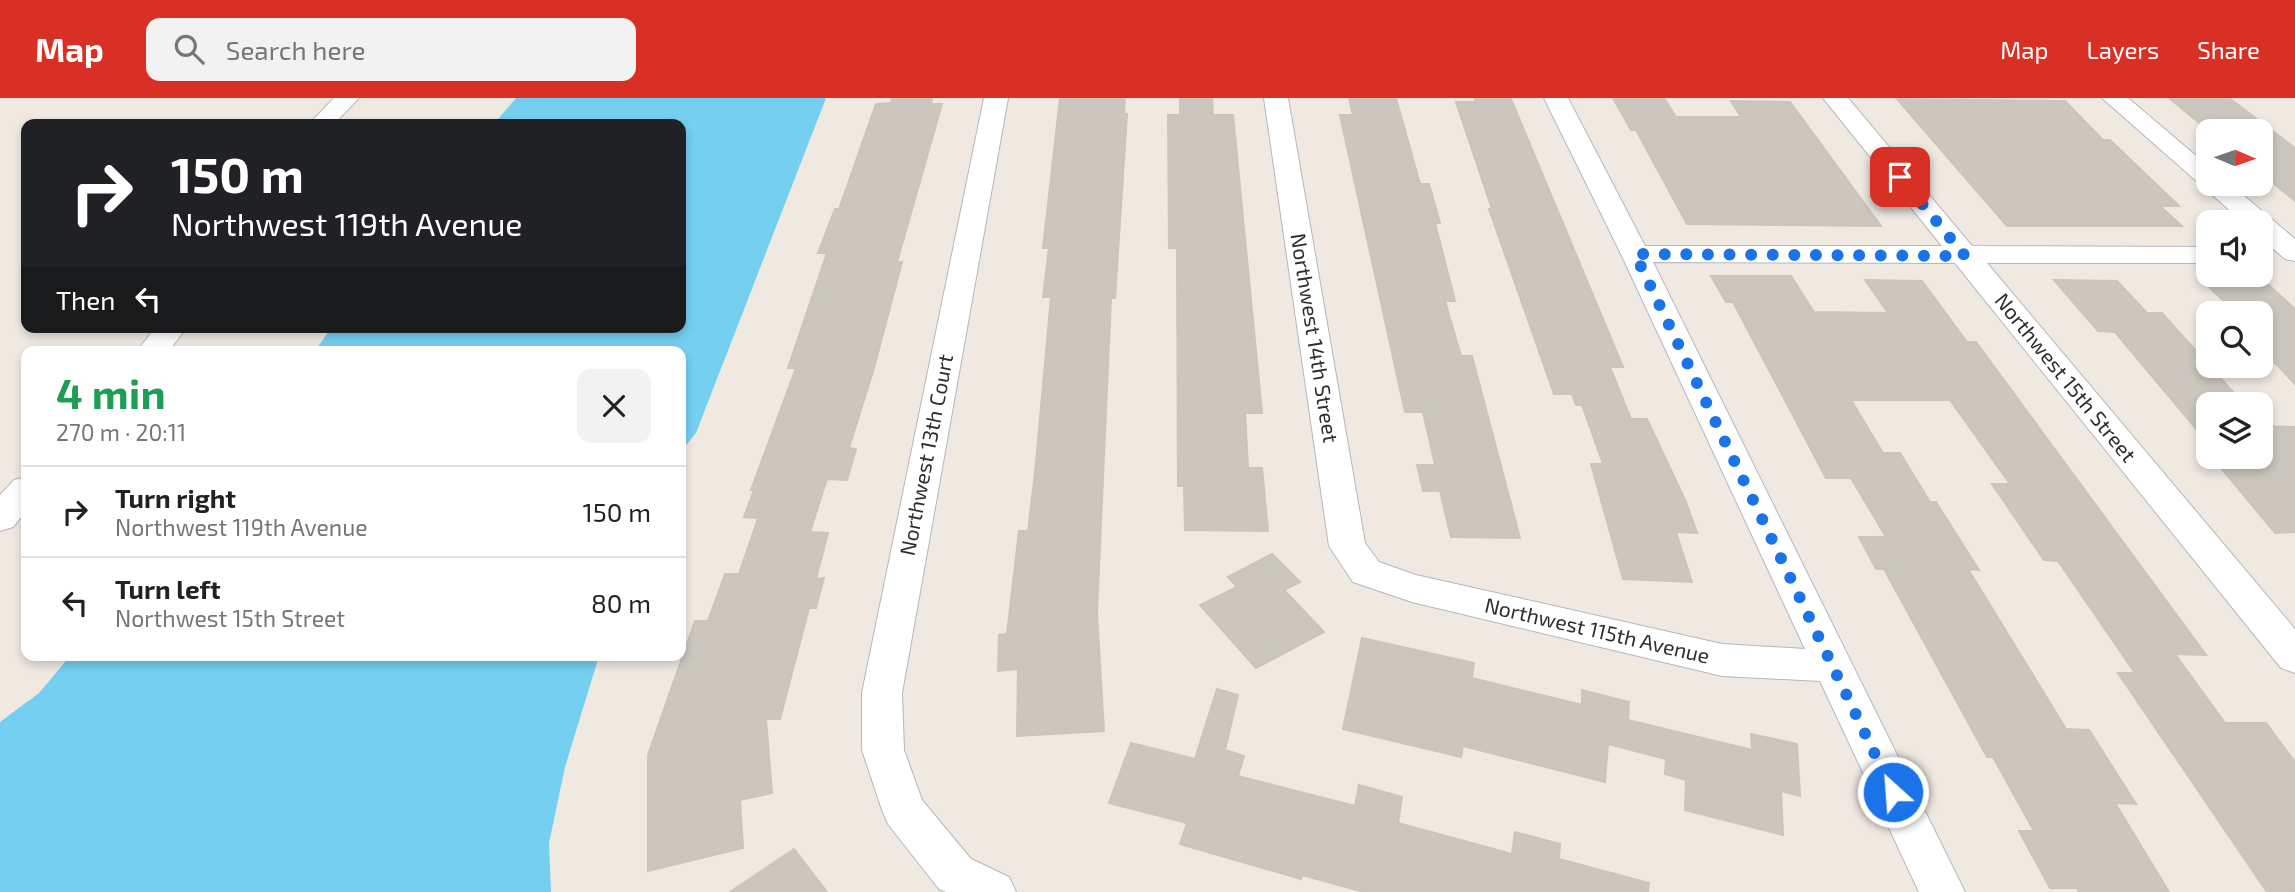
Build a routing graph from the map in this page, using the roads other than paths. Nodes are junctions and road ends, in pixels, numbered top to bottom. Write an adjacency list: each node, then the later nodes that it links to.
1 (347, 98): 7 (street)
2 (996, 98): 22 (street, Northwest 13th Court)
3 (1276, 98): 19 (street, Northwest 14th Street)
4 (1556, 98): 12 (street)
5 (1835, 98): 16 (street, Northwest 15th Street)
6 (2114, 98): 8 (street)
7 (326, 119)
8 (2196, 169)
9 (2228, 196): 10 (street)
10 (2245, 210)
11 (2273, 235): 14 (street)
12 (1635, 254): 16 (street); 21 (street)
13 (2273, 254): 14 (street)
14 (2295, 254)
15 (2196, 255): 16 (street)
16 (1965, 256): 20 (street, Northwest 15th Street)
17 (21, 495): 18 (street)
18 (0, 518)
19 (1366, 572): 21 (street, Northwest 115th Avenue)
20 (2295, 657)
21 (1831, 666): 23 (street)
22 (993, 892)
23 (1942, 892)

